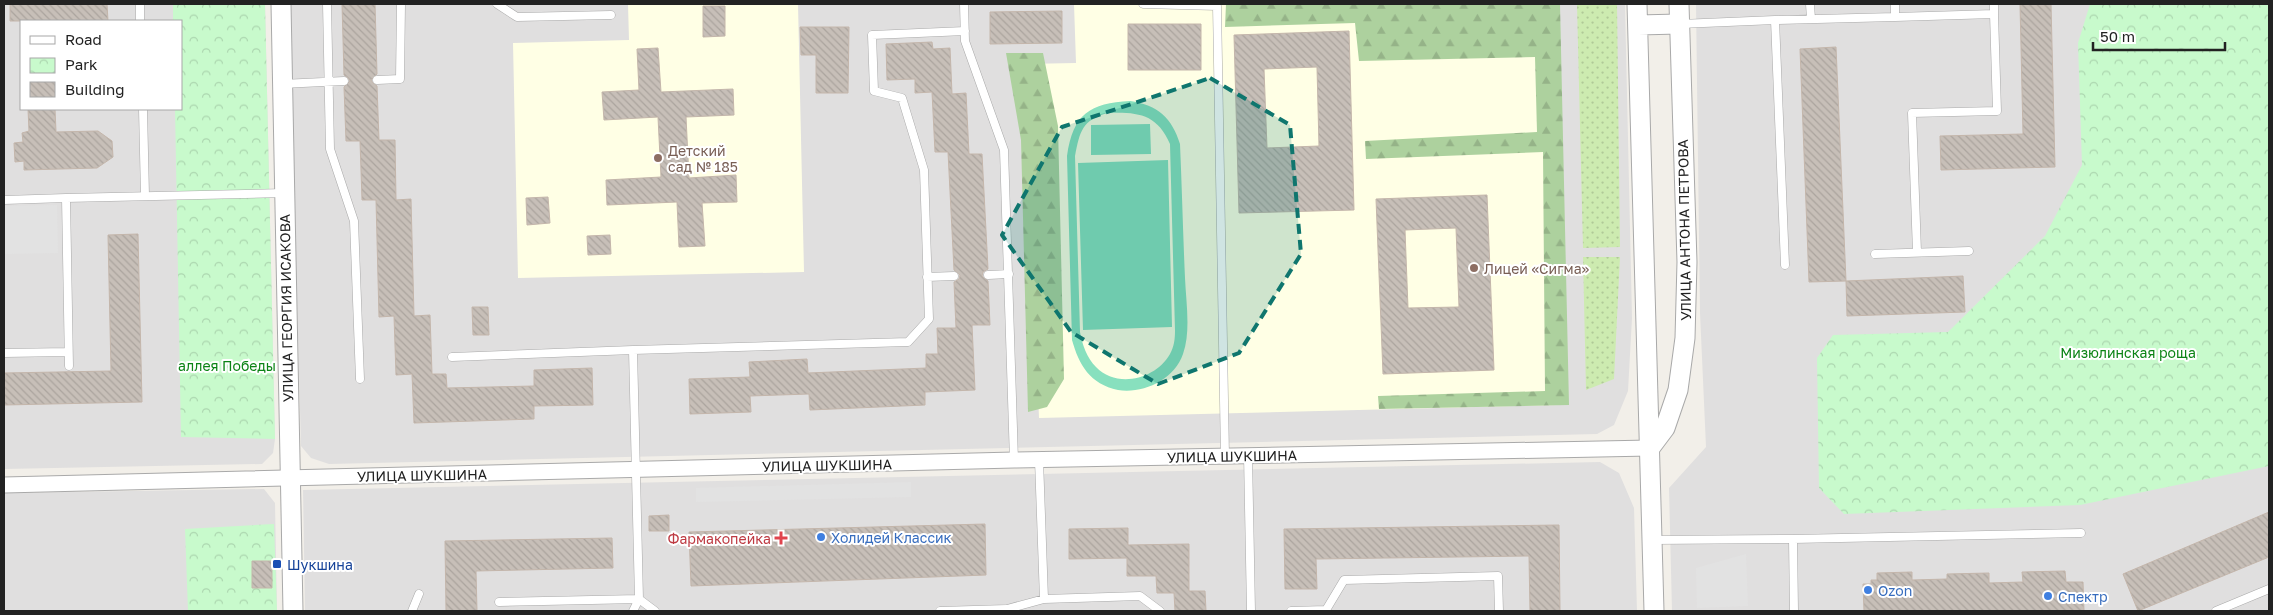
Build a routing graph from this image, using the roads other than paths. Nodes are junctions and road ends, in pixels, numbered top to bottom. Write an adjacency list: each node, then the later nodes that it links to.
1 (140, 4): 17 (lane)
2 (281, 4): 25 (street, УЛИЦА ГЕОРГИЯ ИСАКОВА)
3 (327, 4): 23 (lane)
4 (401, 4): 22 (lane)
5 (497, 4): 14 (lane)
6 (964, 4): 21 (lane)
7 (1143, 4): 47 (lane)
8 (1637, 4): 20 (street)
9 (1679, 4): 19 (street, УЛИЦА АНТОНА ПЕТРОВА)
10 (1810, 4): 16 (lane)
11 (1895, 4): 15 (lane)
12 (1994, 4): 13 (lane)
13 (1994, 14): 15 (lane); 32 (lane)
14 (611, 15)
15 (1895, 17): 16 (lane)
16 (1811, 19): 18 (lane)
17 (140, 20)
18 (1775, 20): 19 (lane); 34 (lane)
19 (1679, 24): 20 (street); 45 (street, УЛИЦА АНТОНА ПЕТРОВА)
20 (1638, 25): 45 (street)
21 (965, 31): 35 (lane); 38 (lane)
22 (377, 80)
23 (328, 82): 24 (lane); 25 (lane); 44 (lane)
24 (344, 82)
25 (282, 84): 27 (street, УЛИЦА ГЕОРГИЯ ИСАКОВА)
26 (143, 110): 28 (lane)
27 (284, 193): 28 (lane); 51 (street, УЛИЦА ГЕОРГИЯ ИСАКОВА)
28 (145, 196): 29 (lane)
29 (66, 198): 30 (lane); 40 (lane)
30 (4, 200)
31 (1969, 251): 32 (lane)
32 (1917, 252): 33 (lane)
33 (1875, 254)
34 (1784, 265)
35 (1009, 274): 36 (lane); 48 (lane)
36 (988, 275)
37 (954, 276): 38 (lane)
38 (927, 277): 39 (lane)
39 (633, 350): 42 (lane); 50 (lane)
40 (68, 352): 41 (lane); 43 (lane)
41 (4, 353)
42 (452, 357)
43 (69, 366)
44 (360, 379)
45 (1650, 448): 46 (street, УЛИЦА ШУКШИНА); 55 (street)
46 (1248, 455): 47 (street, УЛИЦА ШУКШИНА); 69 (lane)
47 (1225, 456): 49 (street, УЛИЦА ШУКШИНА)
48 (1014, 460): 49 (street, УЛИЦА ШУКШИНА); 50 (street, УЛИЦА ШУКШИНА)
49 (1039, 460): 59 (lane)
50 (635, 470): 51 (street, УЛИЦА ШУКШИНА); 58 (lane)
51 (291, 478): 52 (street, УЛИЦА ШУКШИНА); 62 (street, УЛИЦА ГЕОРГИЯ ИСАКОВА)
52 (4, 485)
53 (2081, 533): 54 (lane)
54 (1792, 539): 55 (lane); 73 (lane)
55 (1653, 540): 72 (street)
56 (2269, 589): 74 (lane)
57 (419, 594): 63 (lane)
58 (639, 599): 60 (lane); 65 (lane); 66 (lane)
59 (1044, 599): 67 (lane); 68 (lane)
60 (533, 601): 61 (lane); 64 (lane)
61 (500, 602)
62 (293, 611)
63 (412, 611)
64 (534, 611)
65 (633, 611)
66 (655, 611)
67 (940, 611)
68 (1160, 611)
69 (1252, 611)
70 (1291, 611): 71 (lane)
71 (1499, 611)
72 (1654, 611)
73 (1794, 611)
74 (2216, 611)

